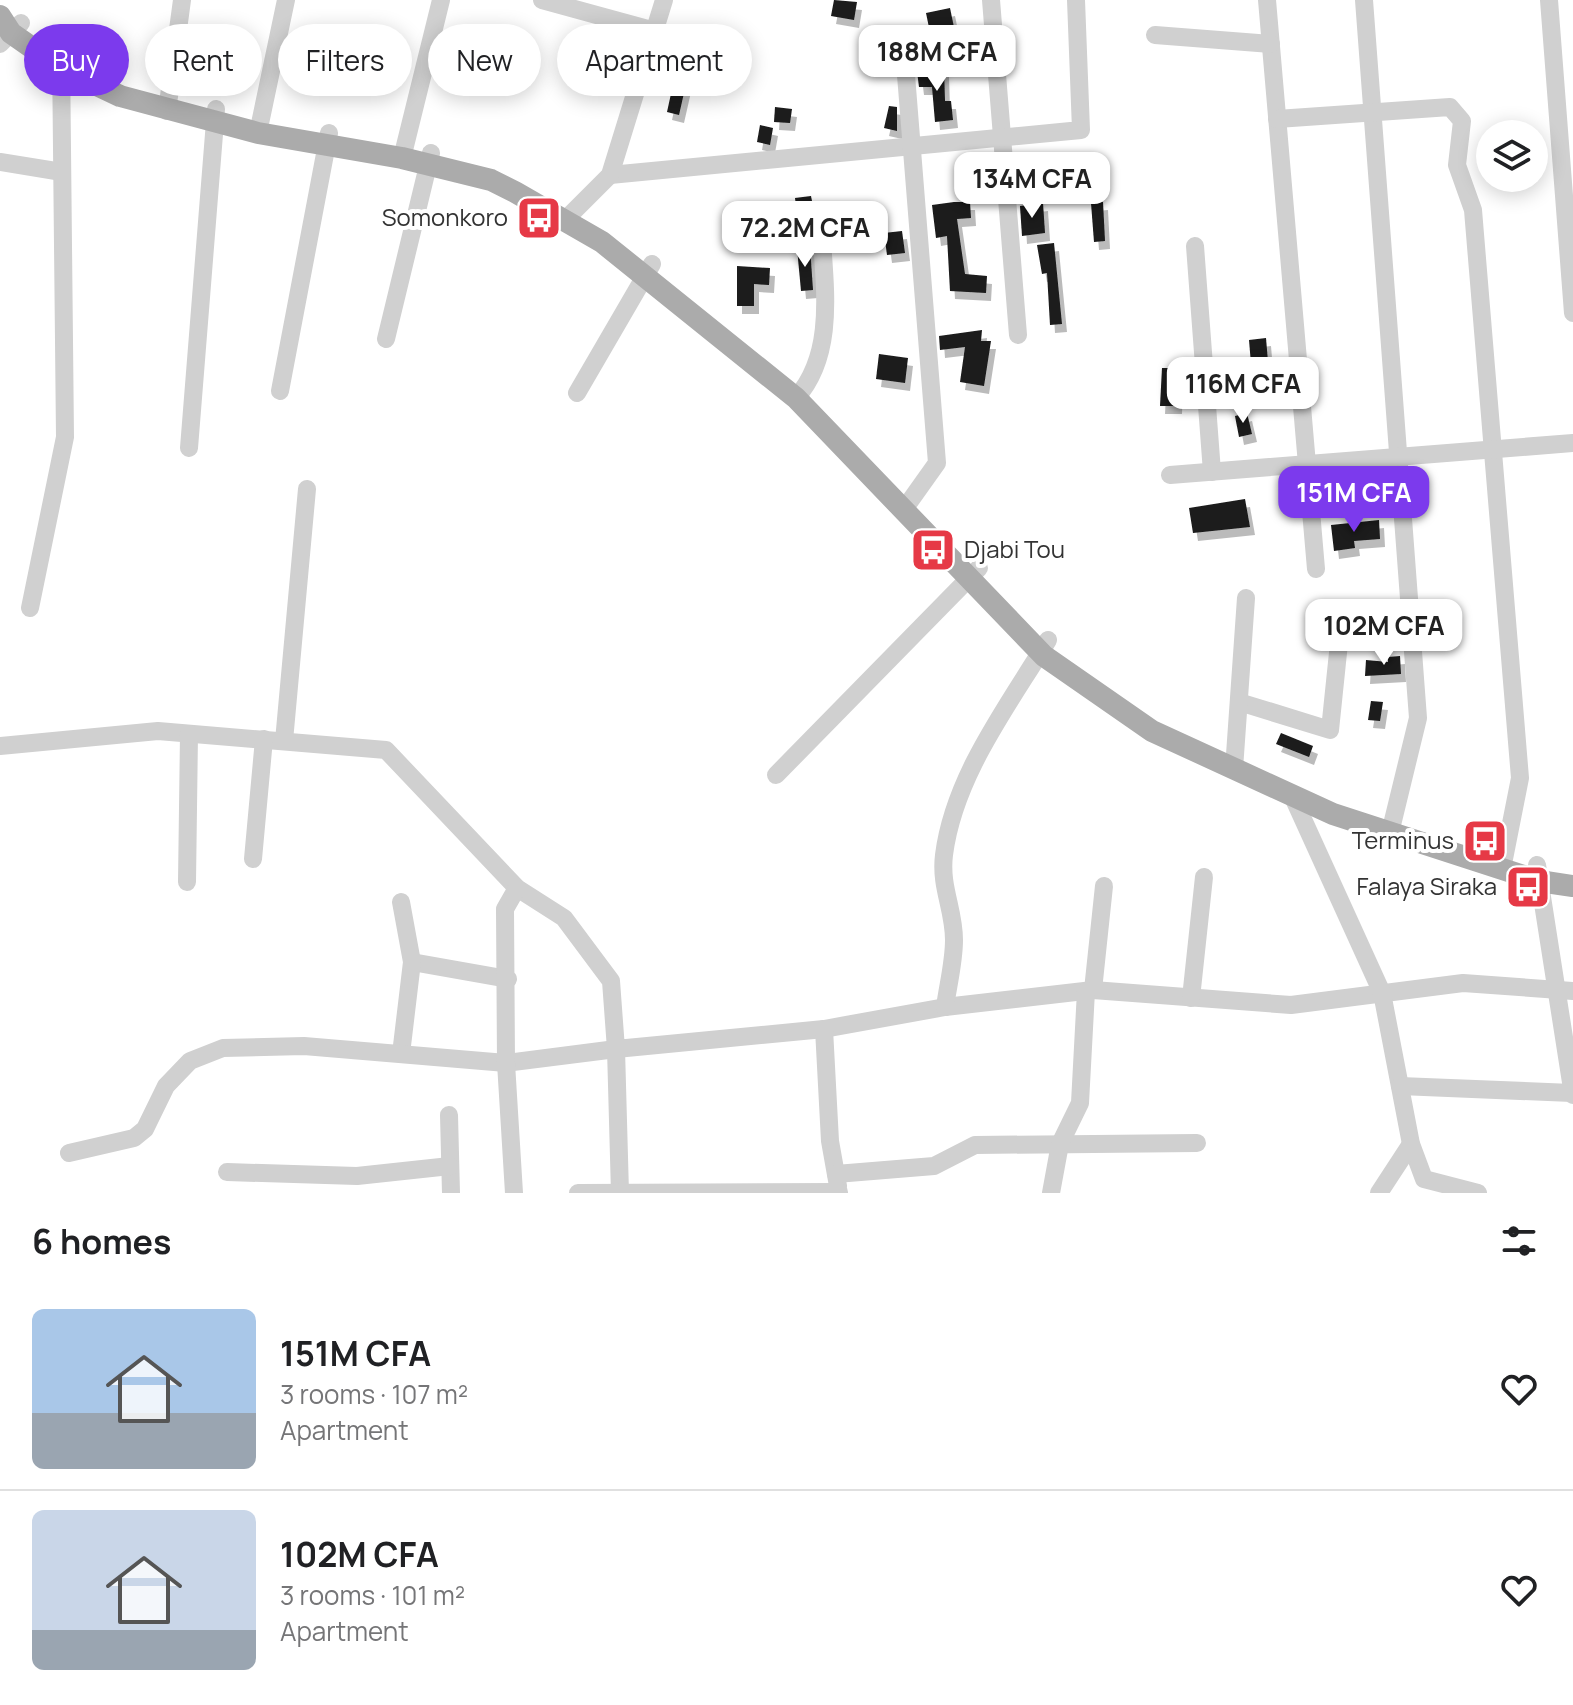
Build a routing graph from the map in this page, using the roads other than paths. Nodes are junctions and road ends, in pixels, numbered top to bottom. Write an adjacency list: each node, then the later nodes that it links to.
1 (6, 0): 14 (main road)
2 (182, 0): 21 (street)
3 (286, 0): 25 (street)
4 (441, 0): 29 (street)
5 (542, 0): 12 (street)
6 (664, 0): 13 (street)
7 (991, 0): 26 (street)
8 (1076, 0): 26 (street)
9 (1267, 0): 16 (street)
10 (1364, 0): 22 (street)
11 (1549, 0): 38 (street)
12 (629, 24)
13 (657, 24)
14 (8, 29)
15 (1155, 35): 16 (street)
16 (1271, 44): 24 (street)
17 (906, 75): 28 (street)
18 (61, 96): 32 (street)
19 (120, 96): 21 (main road)
20 (635, 96): 33 (street)
21 (168, 104): 23 (main road)
22 (1372, 112): 24 (street); 46 (street); 47 (street)
23 (215, 116): 25 (main road); 45 (street)
24 (1277, 119): 48 (street)
25 (260, 127): 27 (main road)
26 (1002, 137): 28 (street); 39 (street)
27 (328, 139): 29 (main road); 41 (street)
28 (911, 146): 33 (street); 52 (street)
29 (404, 152): 30 (main road)
30 (429, 158): 34 (main road); 40 (street)
31 (0, 162): 32 (street)
32 (62, 172): 56 (street)
33 (610, 175): 34 (street)
34 (569, 216): 37 (main road)
35 (821, 222): 43 (street)
36 (1195, 246): 49 (street)
37 (648, 270): 42 (street); 43 (main road)
38 (1573, 313)
39 (1018, 335)
40 (386, 339)
41 (280, 391)
42 (577, 393)
43 (801, 393): 52 (main road)
44 (1573, 443): 46 (street)
45 (189, 448)
46 (1492, 449): 47 (street); 69 (street)
47 (1398, 457): 48 (street); 67 (street)
48 (1307, 464): 49 (street); 53 (street)
49 (1212, 472): 50 (street)
50 (1170, 475)
51 (307, 489): 62 (street)
52 (908, 503): 54 (main road)
53 (1316, 569)
54 (974, 572): 58 (main road); 65 (street)
55 (1246, 598): 59 (street)
56 (30, 608)
57 (1339, 643): 59 (street)
58 (1044, 646): 64 (main road); 84 (street)
59 (1239, 702): 64 (street)
60 (189, 734): 61 (street); 63 (street); 73 (street)
61 (264, 739): 62 (street); 68 (street)
62 (284, 741): 76 (street)
63 (0, 746)
64 (1235, 761): 66 (main road); 67 (main road)
65 (776, 775)
66 (1292, 795): 67 (main road); 82 (street)
67 (1392, 826): 69 (main road)
68 (253, 859)
69 (1503, 862): 71 (main road)
70 (1573, 871): 71 (main road)
71 (1538, 873): 75 (main road); 81 (street)
72 (1204, 877): 83 (street)
73 (187, 882)
74 (1104, 886): 80 (street)
75 (1573, 886)
76 (517, 888): 79 (street); 86 (street)
77 (401, 902): 78 (street)
78 (412, 962): 79 (street); 87 (street)
79 (508, 979): 88 (street)
80 (1089, 991): 83 (street); 84 (street); 93 (street)
81 (1565, 991): 82 (street); 90 (street)
82 (1382, 993): 83 (street); 89 (street)
83 (1191, 998)
84 (945, 1007): 85 (street)
85 (824, 1029): 86 (street); 98 (street)
86 (616, 1049): 88 (street); 99 (street)
87 (401, 1054): 88 (street); 95 (street)
88 (506, 1063): 102 (street)
89 (1400, 1086): 90 (street); 94 (street)
90 (1573, 1094)
91 (449, 1115): 96 (street)
92 (1197, 1143): 93 (street)
93 (1060, 1144): 98 (street); 104 (street)
94 (1411, 1144): 105 (street); 106 (street)
95 (69, 1153)
96 (450, 1166): 97 (street); 101 (street)
97 (227, 1172)
98 (838, 1186): 100 (street)
99 (620, 1192): 100 (street); 103 (street)
100 (733, 1192)
101 (451, 1193)
102 (514, 1193)
103 (578, 1193)
104 (1051, 1193)
105 (1379, 1193)
106 (1478, 1193)

